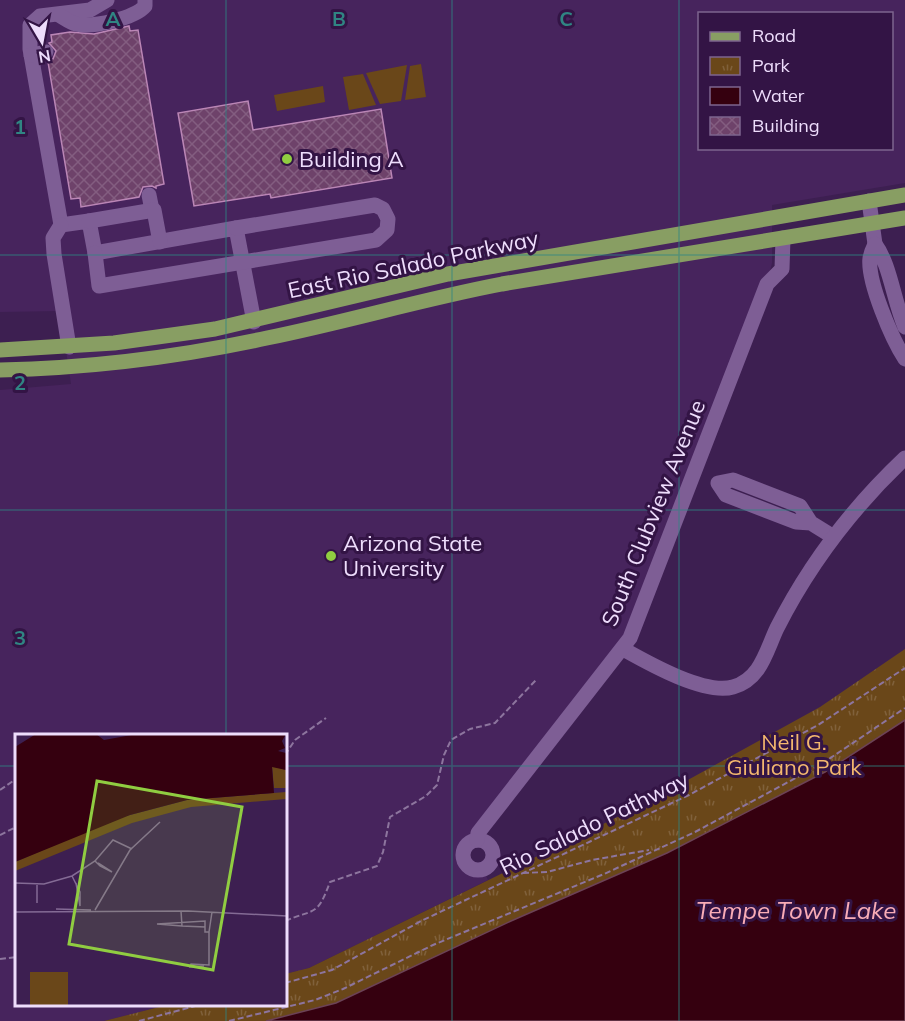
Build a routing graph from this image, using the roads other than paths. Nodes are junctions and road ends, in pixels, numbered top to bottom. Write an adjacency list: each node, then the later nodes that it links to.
1 (107, 0): 3 (street)
2 (145, 0): 3 (street)
3 (59, 15): 9 (street)
4 (905, 195): 5 (main road, East Rio Salado Parkway)
5 (869, 201): 8 (street); 16 (main road, East Rio Salado Parkway)
6 (905, 218): 8 (main road, East Rio Salado Parkway)
7 (89, 221): 9 (street); 12 (street); 14 (street)
8 (872, 224): 11 (main road, East Rio Salado Parkway); 13 (street)
9 (61, 225): 18 (street)
10 (236, 228): 12 (street); 15 (street); 15 (street)
11 (783, 238): 21 (main road, East Rio Salado Parkway); 23 (street, South Clubview Avenue)
12 (160, 242): 14 (street)
13 (875, 244): 17 (street); 20 (street)
14 (95, 253): 15 (street)
15 (243, 262): 16 (street)
16 (254, 322): 18 (main road, East Rio Salado Parkway)
17 (905, 327)
18 (69, 347): 19 (main road, East Rio Salado Parkway)
19 (0, 350)
20 (905, 359)
21 (0, 370)
22 (905, 458): 24 (street)
23 (694, 474): 24 (street); 25 (street, South Clubview Avenue)
24 (832, 536): 25 (street)
25 (623, 649): 26 (street, South Clubview Avenue)
26 (477, 840)

